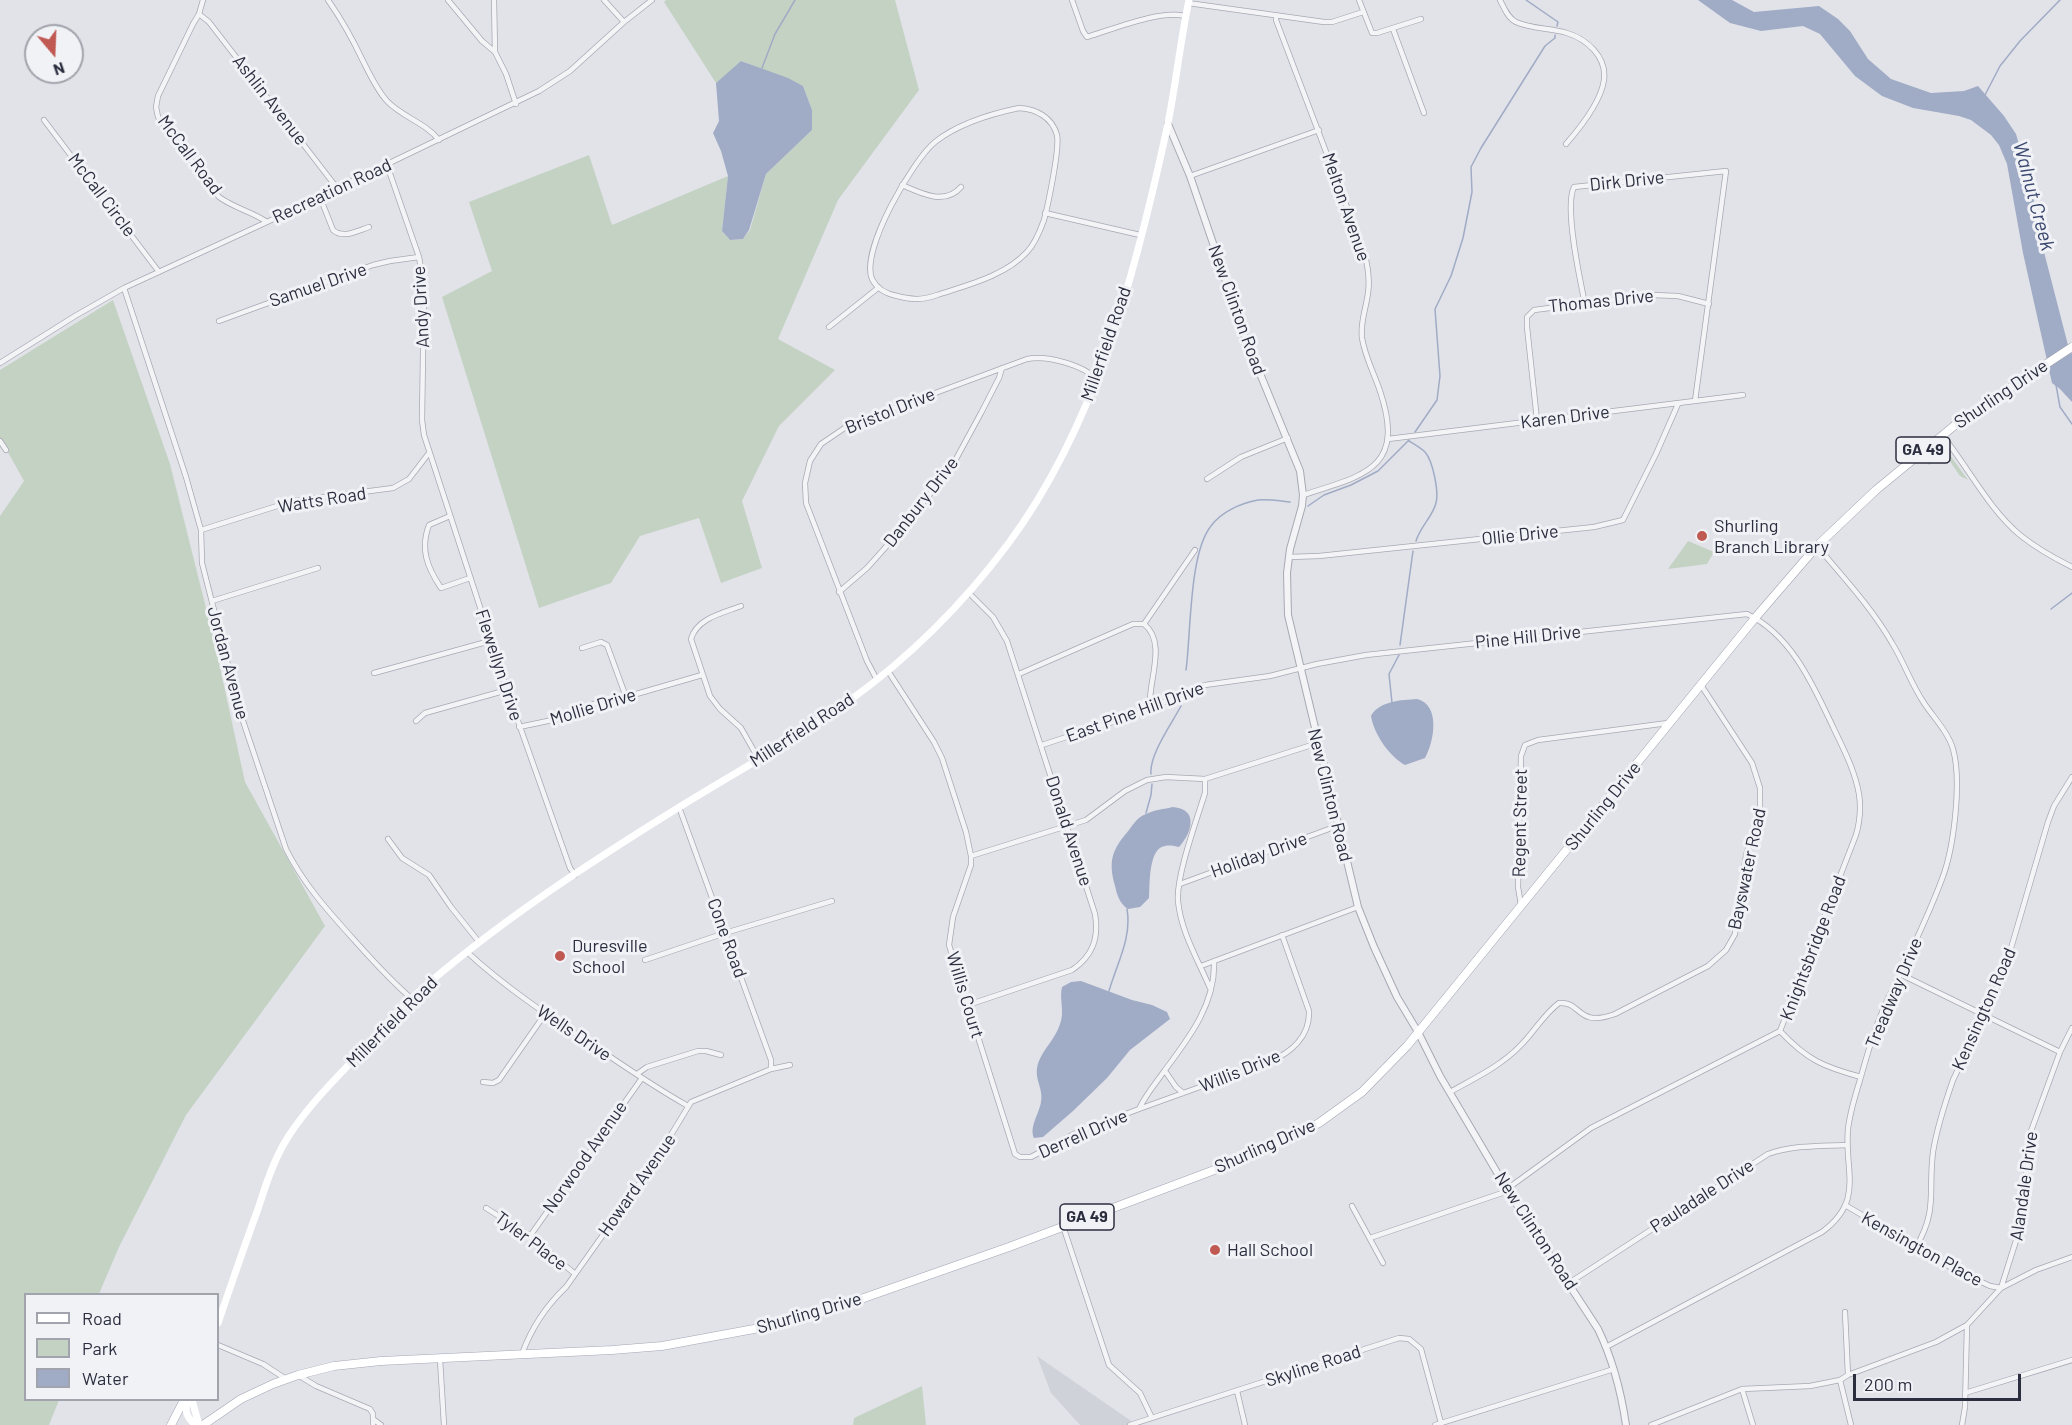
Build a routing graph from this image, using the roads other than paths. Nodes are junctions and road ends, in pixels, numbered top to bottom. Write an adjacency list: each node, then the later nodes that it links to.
1 (203, 0): 12 (street, McCall Road)
2 (328, 0): 24 (street)
3 (448, 0): 18 (street)
4 (494, 0): 18 (street)
5 (604, 0): 16 (street)
6 (652, 0): 16 (street, Recreation Road)
7 (1072, 0): 14 (street)
8 (1359, 0): 11 (street)
9 (1500, 0): 25 (street)
10 (1189, 1): 13 (street); 14 (main road, Millerfield Road)
11 (1363, 12): 13 (street); 17 (street)
12 (200, 15): 30 (street, Ashlin Avenue); 33 (street, McCall Road)
13 (1276, 15): 23 (street, Melton Avenue)
14 (1185, 16): 22 (main road, Millerfield Road)
15 (1420, 19): 17 (street)
16 (624, 22): 19 (street, Recreation Road)
17 (1393, 29): 20 (street)
18 (495, 52): 19 (street)
19 (516, 104): 24 (street, Recreation Road)
20 (1424, 113)
21 (44, 120): 37 (street, McCall Circle)
22 (1167, 124): 27 (street, New Clinton Road); 35 (main road, Millerfield Road)
23 (1319, 130): 27 (street); 54 (street, Melton Avenue)
24 (440, 140): 26 (street, Recreation Road)
25 (1566, 144)
26 (387, 165): 30 (street, Recreation Road); 36 (street, Andy Drive)
27 (1190, 176): 53 (street, New Clinton Road)
28 (902, 184): 29 (street); 32 (street); 39 (street)
29 (961, 187)
30 (337, 188): 31 (street, Recreation Road)
31 (320, 197): 33 (street, Recreation Road); 34 (street)
32 (1046, 213): 35 (street); 39 (street)
33 (267, 222): 37 (street, Recreation Road)
34 (369, 227)
35 (1140, 235): 47 (main road, Millerfield Road)
36 (419, 257): 42 (street, Samuel Drive); 57 (street, Andy Drive)
37 (159, 272): 38 (street, Recreation Road)
38 (124, 288): 45 (street, Recreation Road); 61 (street, Jordan Avenue)
39 (878, 288): 43 (street)
40 (1585, 304): 41 (street, Thomas Drive); 41 (street, Dirk Drive); 51 (street, Thomas Drive)
41 (1709, 304): 49 (street)
42 (219, 321)
43 (829, 327)
44 (2072, 347): 52 (main road, Shurling Drive / GA 49)
45 (0, 363)
46 (1002, 368): 47 (street, Bristol Drive); 68 (street, Danbury Drive); 68 (street, Bristol Drive)
47 (1097, 380): 69 (main road, Millerfield Road)
48 (1743, 395): 49 (street, Karen Drive)
49 (1695, 401): 50 (street, Karen Drive)
50 (1678, 404): 51 (street, Karen Drive); 64 (street, Ollie Drive)
51 (1537, 420): 54 (street, Karen Drive)
52 (1942, 435): 62 (main road, Shurling Drive / GA 49); 65 (street)
53 (1288, 438): 58 (street); 59 (street, New Clinton Road)
54 (1388, 439): 59 (street)
55 (0, 441): 56 (street)
56 (6, 450)
57 (429, 453): 60 (street, Flewellyn Drive); 61 (street, Watts Road)
58 (1208, 479)
59 (1303, 495): 64 (street, New Clinton Road)
60 (450, 516): 67 (street, Flewellyn Drive); 67 (street)
61 (201, 530): 70 (street, Jordan Avenue)
62 (1817, 546): 72 (main road, Shurling Drive / GA 49); 111 (street, Treadway Drive)
63 (1195, 550): 73 (street)
64 (1289, 557): 76 (street, New Clinton Road)
65 (2072, 567)
66 (318, 568): 70 (street)
67 (470, 578): 74 (street, Flewellyn Drive)
68 (839, 591): 81 (street, Bristol Drive)
69 (969, 593): 77 (main road, Millerfield Road); 79 (street, Donald Avenue)
70 (212, 601): 113 (street, Jordan Avenue)
71 (741, 606): 80 (street)
72 (1755, 618): 76 (street, Pine Hill Drive); 82 (main road, Shurling Drive / GA 49); 118 (street, Knightsbridge Road)
73 (1144, 624): 79 (street); 85 (street)
74 (490, 640): 78 (street); 83 (street, Flewellyn Drive)
75 (582, 648): 84 (street)
76 (1300, 668): 85 (street, East Pine Hill Drive); 89 (street, New Clinton Road)
77 (888, 671): 81 (main road, Millerfield Road); 98 (street, Willis Court)
78 (374, 673)
79 (1019, 674): 90 (street, Donald Avenue)
80 (702, 675): 84 (street, Mollie Drive); 91 (street)
81 (877, 680): 91 (main road, Millerfield Road)
82 (1701, 686): 87 (main road, Shurling Drive / GA 49); 129 (street, Bayswater Road)
83 (507, 690): 86 (street); 88 (street, Flewellyn Drive)
84 (626, 697): 88 (street, Mollie Drive)
85 (1150, 709): 90 (street, East Pine Hill Drive)
86 (416, 722)
87 (1670, 723): 102 (main road, Shurling Drive / GA 49); 102 (street, Regent Street)
88 (519, 728): 99 (street, Flewellyn Drive)
89 (1318, 743): 93 (street); 96 (street, New Clinton Road)
90 (1042, 746): 95 (street, Donald Avenue)
91 (758, 758): 94 (main road, Millerfield Road)
92 (2072, 777): 116 (street, Kensington Road)
93 (1205, 779): 95 (street); 100 (street)
94 (679, 807): 99 (main road, Millerfield Road); 104 (street, Cone Road)
95 (1067, 826): 98 (street); 114 (street, Donald Avenue)
96 (1337, 826): 100 (street, Holiday Drive); 103 (street, New Clinton Road)
97 (388, 839): 106 (street)
98 (971, 856): 114 (street, Willis Court)
99 (575, 874): 106 (main road, Millerfield Road)
100 (1179, 884): 110 (street)
101 (832, 900): 104 (street)
102 (1521, 904): 119 (main road, Shurling Drive / GA 49)
103 (1358, 907): 105 (street); 119 (street, New Clinton Road)
104 (725, 933): 108 (street); 123 (street, Cone Road)
105 (1282, 935): 109 (street); 130 (street, Willis Drive)
106 (479, 942): 107 (main road, Millerfield Road)
107 (467, 952): 113 (main road, Millerfield Road); 115 (street, Wells Drive)
108 (645, 960)
109 (1214, 961): 110 (street); 112 (street, Derrell Drive)
110 (1201, 966): 112 (street)
111 (1900, 974): 116 (street); 126 (street, Treadway Drive)
112 (1210, 989): 124 (street, Derrell Drive)
113 (411, 998): 149 (main road, Millerfield Road)
114 (968, 1005): 134 (street, Willis Court)
115 (545, 1014): 125 (street, Wells Drive); 128 (street)
116 (1983, 1014): 120 (street); 142 (street, Kensington Road)
117 (2072, 1028): 120 (street, Alandale Drive)
118 (1780, 1031): 126 (street); 135 (street, Knightsbridge Road)
119 (1418, 1032): 129 (street, New Clinton Road); 139 (main road, Shurling Drive / GA 49)
120 (2060, 1052): 147 (street, Alandale Drive)
121 (721, 1055): 125 (street)
122 (790, 1065): 123 (street)
123 (771, 1069): 131 (street)
124 (1165, 1071): 130 (street); 132 (street, Derrell Drive)
125 (637, 1074): 127 (street, Wells Drive)
126 (1861, 1077): 133 (street, Treadway Drive)
127 (642, 1078): 131 (street, Wells Drive); 140 (street, Norwood Avenue)
128 (483, 1082)
129 (1450, 1092): 135 (street, New Clinton Road)
130 (1183, 1093): 132 (street, Willis Drive)
131 (688, 1106): 145 (street, Howard Avenue)
132 (1139, 1109): 134 (street, Derrell Drive)
133 (1847, 1144): 136 (street, Treadway Drive); 146 (street, Pauladale Drive)
134 (1017, 1155)
135 (1508, 1190): 141 (street, Knightsbridge Road); 146 (street, New Clinton Road)
136 (1845, 1205): 142 (street, Kensington Place); 152 (street, Treadway Drive)
137 (1352, 1206): 141 (street)
138 (486, 1208): 140 (street, Tyler Place)
139 (1063, 1226): 153 (main road, Shurling Drive / GA 49); 166 (street)
140 (530, 1236): 145 (street, Tyler Place)
141 (1370, 1238): 144 (street)
142 (1916, 1247): 147 (street, Kensington Place)
143 (2072, 1257): 147 (street)
144 (1383, 1263)
145 (574, 1274): 153 (street, Howard Avenue)
146 (1569, 1282): 152 (street, New Clinton Road)
147 (2001, 1288): 150 (street, Alandale Drive)
148 (1845, 1312): 158 (street)
149 (219, 1320)
150 (1966, 1325): 158 (street, Alandale Drive); 163 (street)
151 (219, 1345): 159 (street)
152 (1606, 1347): 156 (street, New Clinton Road)
153 (522, 1354): 154 (main road, Shurling Drive / GA 49)
154 (440, 1359): 157 (main road, Shurling Drive / GA 49); 172 (street)
155 (2072, 1360): 163 (street)
156 (1614, 1369): 168 (street); 175 (street, New Clinton Road)
157 (298, 1375): 159 (main road, Shurling Drive / GA 49); 167 (street)
158 (1848, 1375): 160 (street, Alandale Drive)
159 (286, 1379): 170 (main road, Shurling Drive / GA 49)
160 (1840, 1380): 161 (street, Alandale Drive); 178 (street)
161 (1742, 1389): 176 (street, Alandale Drive); 177 (street)
162 (1237, 1391): 166 (street, Skyline Road); 168 (street, Skyline Road); 174 (street)
163 (1965, 1393): 179 (street)
164 (187, 1401): 169 (main road)
165 (188, 1401): 170 (main road)
166 (1152, 1418): 173 (street, Skyline Road)
167 (373, 1422): 171 (street)
168 (1438, 1424)
169 (171, 1425)
170 (200, 1425)
171 (381, 1425)
172 (444, 1425)
173 (1130, 1425)
174 (1245, 1425)
175 (1626, 1425)
176 (1652, 1425)
177 (1753, 1425)
178 (1851, 1425)
179 (1962, 1425)

